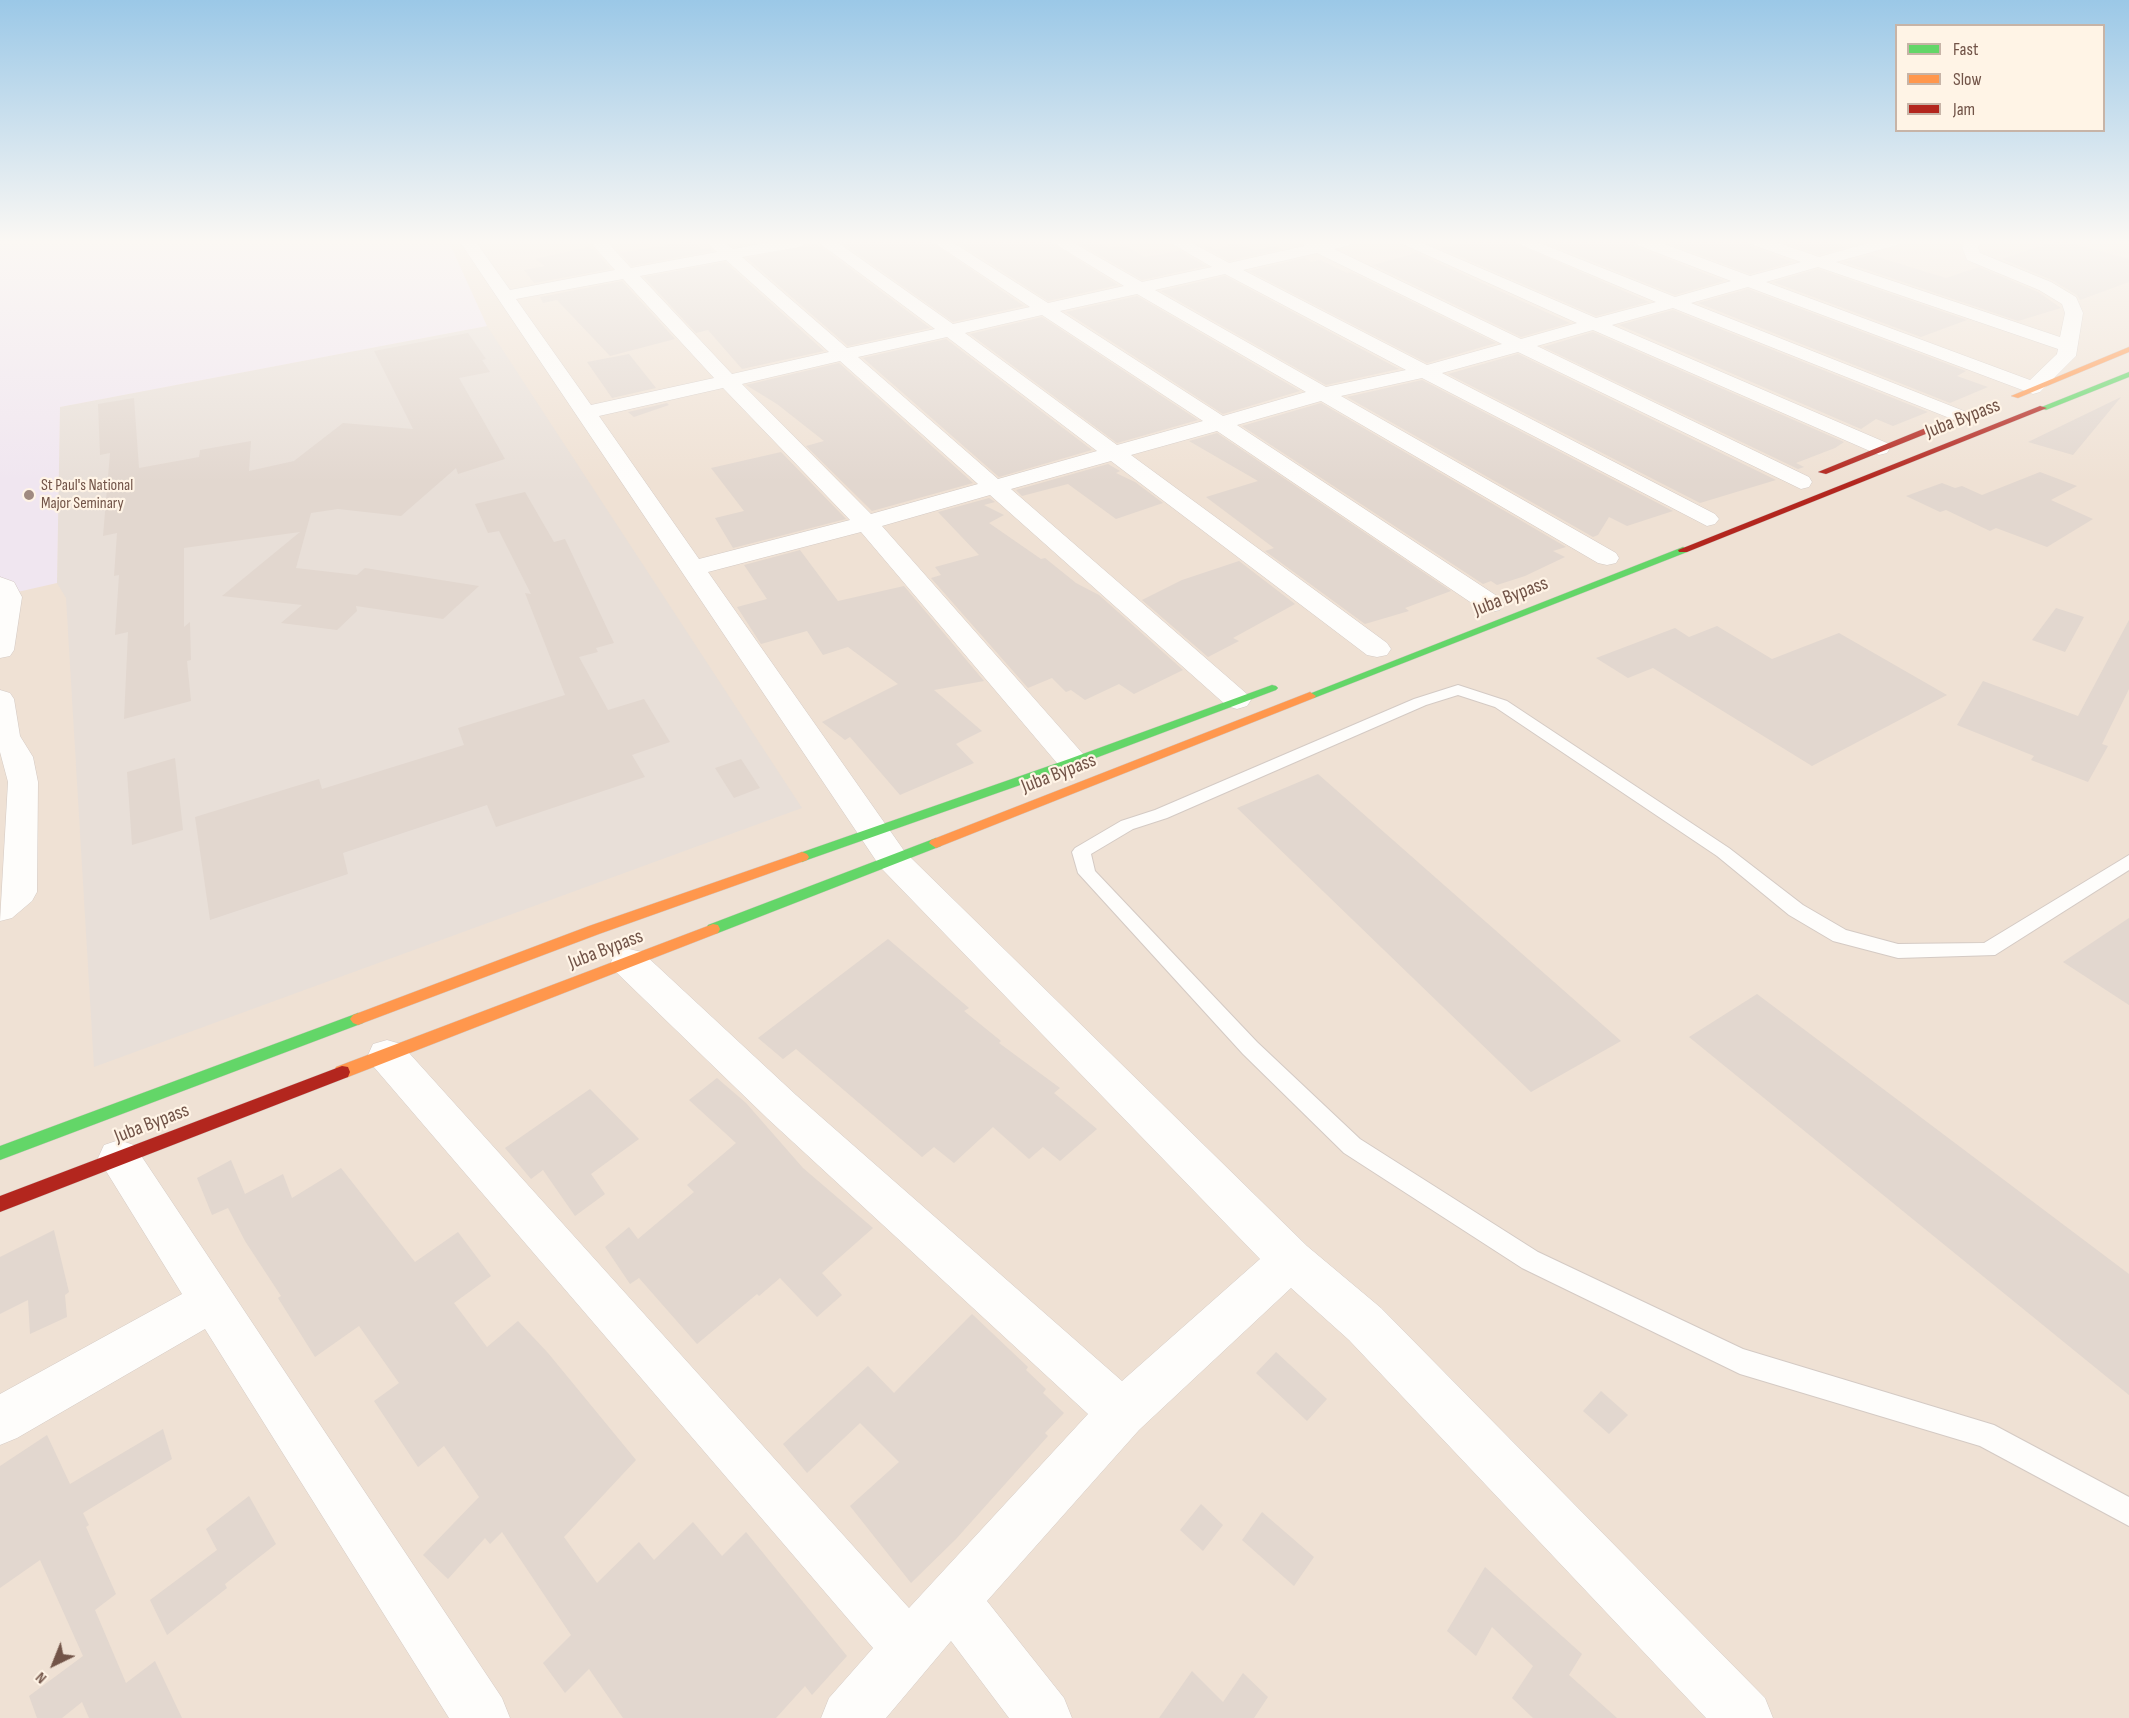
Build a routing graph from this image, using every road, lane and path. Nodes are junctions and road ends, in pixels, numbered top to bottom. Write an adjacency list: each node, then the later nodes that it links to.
1 (521, 322): 28 (street)
2 (674, 322): 24 (street)
3 (806, 322): 21 (street)
4 (938, 322): 17 (street)
5 (987, 322): 17 (street)
6 (1065, 322): 30 (street)
7 (1196, 322): 26 (street)
8 (1330, 322): 22 (street)
9 (1469, 322): 18 (street)
10 (1588, 322): 16 (street)
11 (1604, 322): 16 (street)
12 (1723, 322): 29 (street)
13 (1858, 322): 25 (street)
14 (1997, 322): 19 (street)
15 (2072, 322): 19 (street)
16 (1594, 325): 18 (street); 31 (street)
17 (949, 330): 21 (street); 32 (street)
18 (1515, 345): 22 (street); 33 (street)
19 (2066, 345): 25 (street)
20 (2129, 348): 25 (main road, Juba Bypass)
21 (844, 356): 24 (street); 34 (street)
22 (1423, 372): 26 (street); 36 (street)
23 (2129, 374): 51 (main road, Juba Bypass)
24 (728, 381): 28 (street); 37 (street)
25 (2033, 388): 27 (main road, Juba Bypass)
26 (1323, 394): 30 (street); 39 (street)
27 (2003, 400)
28 (585, 413): 41 (street)
29 (1967, 415): 31 (main road, Juba Bypass)
30 (1220, 423): 32 (street); 43 (street)
31 (1879, 448): 33 (main road, Juba Bypass)
32 (1115, 454): 34 (street); 45 (street)
33 (1801, 482): 35 (main road, Juba Bypass)
34 (994, 487): 37 (street); 49 (street)
35 (1780, 490)
36 (1712, 517): 38 (main road)
37 (867, 523): 41 (street); 50 (street)
38 (1685, 528)
39 (1612, 556): 40 (main road)
40 (1586, 567)
41 (691, 569): 51 (street)
42 (0, 585): 46 (street)
43 (1497, 602): 44 (main road, Juba Bypass)
44 (1471, 612)
45 (1376, 649)
46 (0, 650)
47 (1280, 685): 49 (main road, Juba Bypass)
48 (0, 699): 53 (street)
49 (1238, 700): 50 (main road, Juba Bypass)
50 (1073, 762): 51 (main road, Juba Bypass)
51 (882, 846): 54 (main road, Juba Bypass); 56 (main road, Juba Bypass); 59 (street)
52 (2129, 861): 63 (lane)
53 (0, 909)
54 (629, 962): 55 (main road, Juba Bypass); 61 (street)
55 (387, 1055): 57 (main road, Juba Bypass); 65 (street)
56 (0, 1153)
57 (119, 1158): 58 (main road, Juba Bypass); 60 (street)
58 (0, 1204)
59 (1291, 1260): 61 (street); 69 (street)
60 (210, 1302): 62 (street); 66 (street)
61 (1122, 1413): 64 (street)
62 (0, 1421)
63 (2129, 1512)
64 (953, 1600): 65 (street); 68 (street)
65 (909, 1648): 67 (street)
66 (482, 1718)
67 (849, 1718)
68 (1044, 1718)
69 (1745, 1718)

